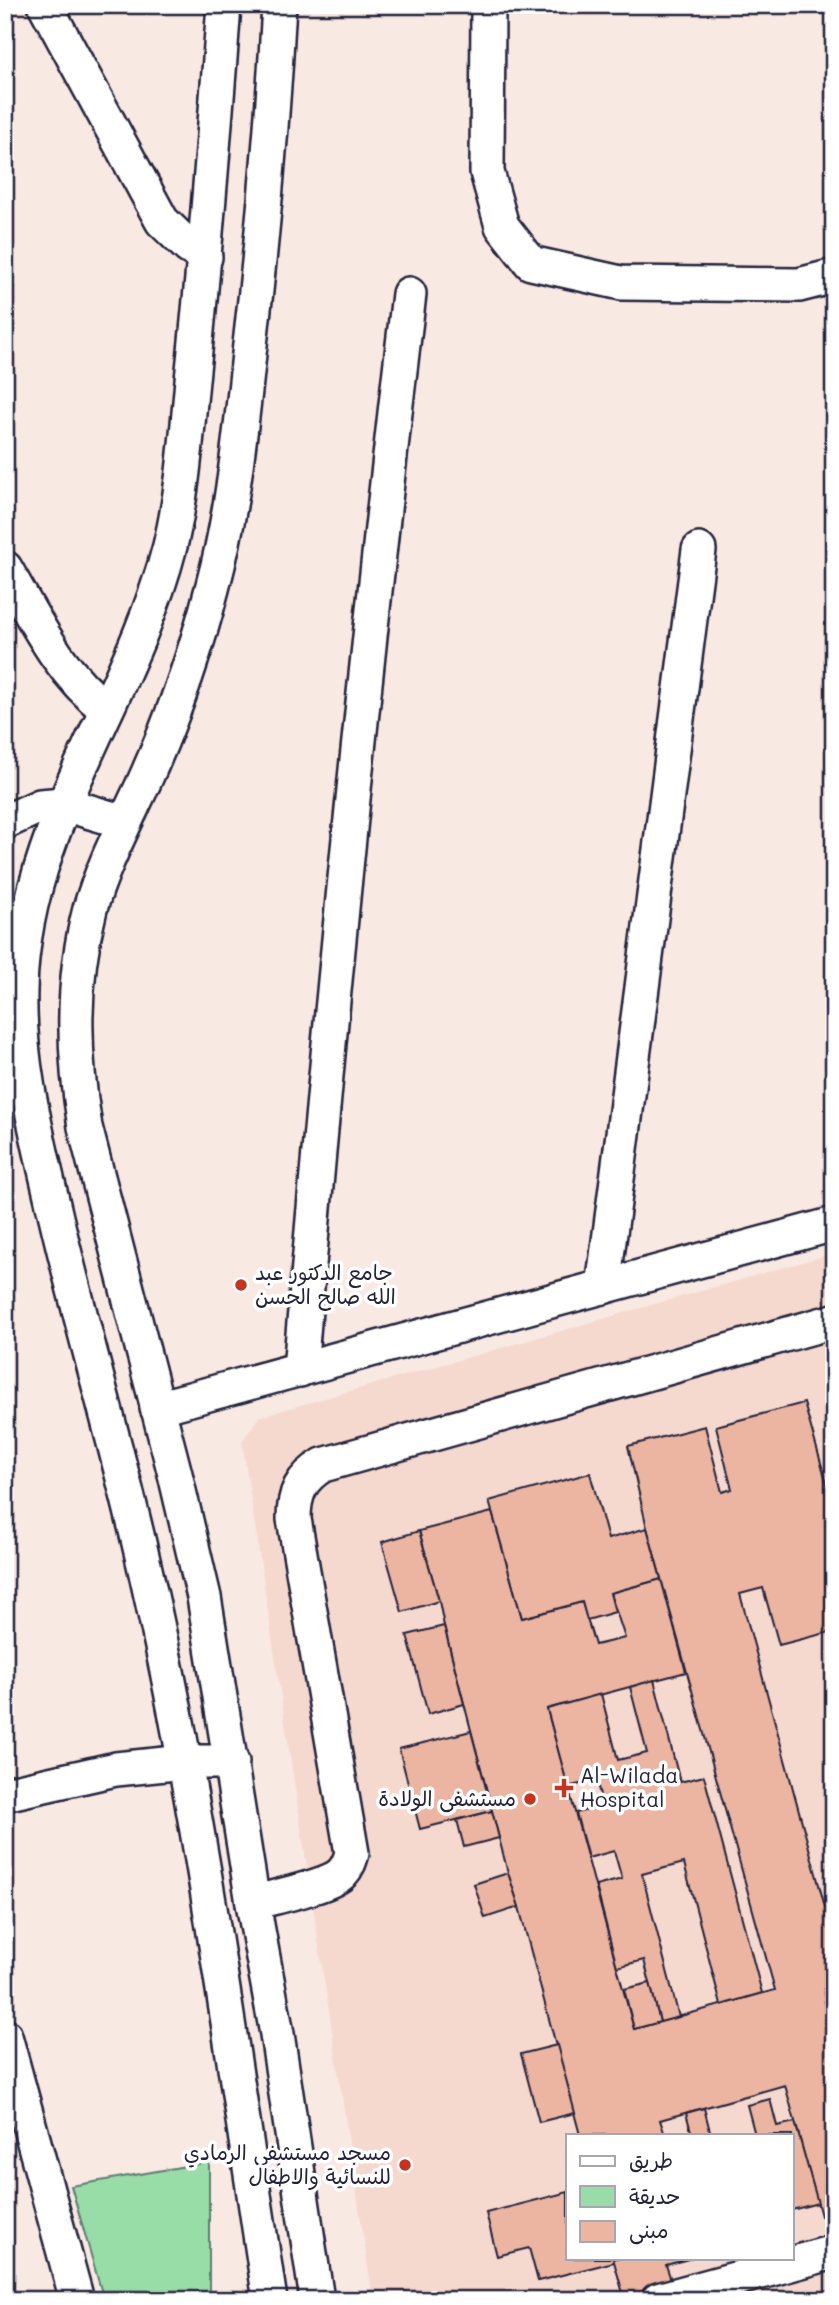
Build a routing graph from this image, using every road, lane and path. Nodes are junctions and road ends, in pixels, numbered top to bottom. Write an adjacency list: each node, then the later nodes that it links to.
1 (45, 5): 5 (street)
2 (224, 5): 5 (street)
3 (279, 5): 13 (street)
4 (488, 5): 6 (street)
5 (205, 257): 10 (street)
6 (834, 276)
7 (409, 294): 17 (street)
8 (699, 550): 15 (street)
9 (5, 568): 10 (street)
10 (106, 709): 11 (street)
11 (64, 804): 12 (street); 13 (street); 19 (street)
12 (5, 822)
13 (124, 822): 18 (street)
14 (834, 1224): 15 (street)
15 (603, 1287): 17 (street)
16 (834, 1321): 22 (street)
17 (300, 1370): 18 (street)
18 (157, 1408): 20 (street)
19 (185, 1762): 20 (street); 21 (street); 26 (street)
20 (232, 1762): 22 (street)
21 (5, 1794)
22 (253, 1903): 27 (street)
23 (5, 2036): 25 (street)
24 (834, 2252): 28 (street)
25 (77, 2300)
26 (270, 2300)
27 (317, 2300)
28 (658, 2300)

